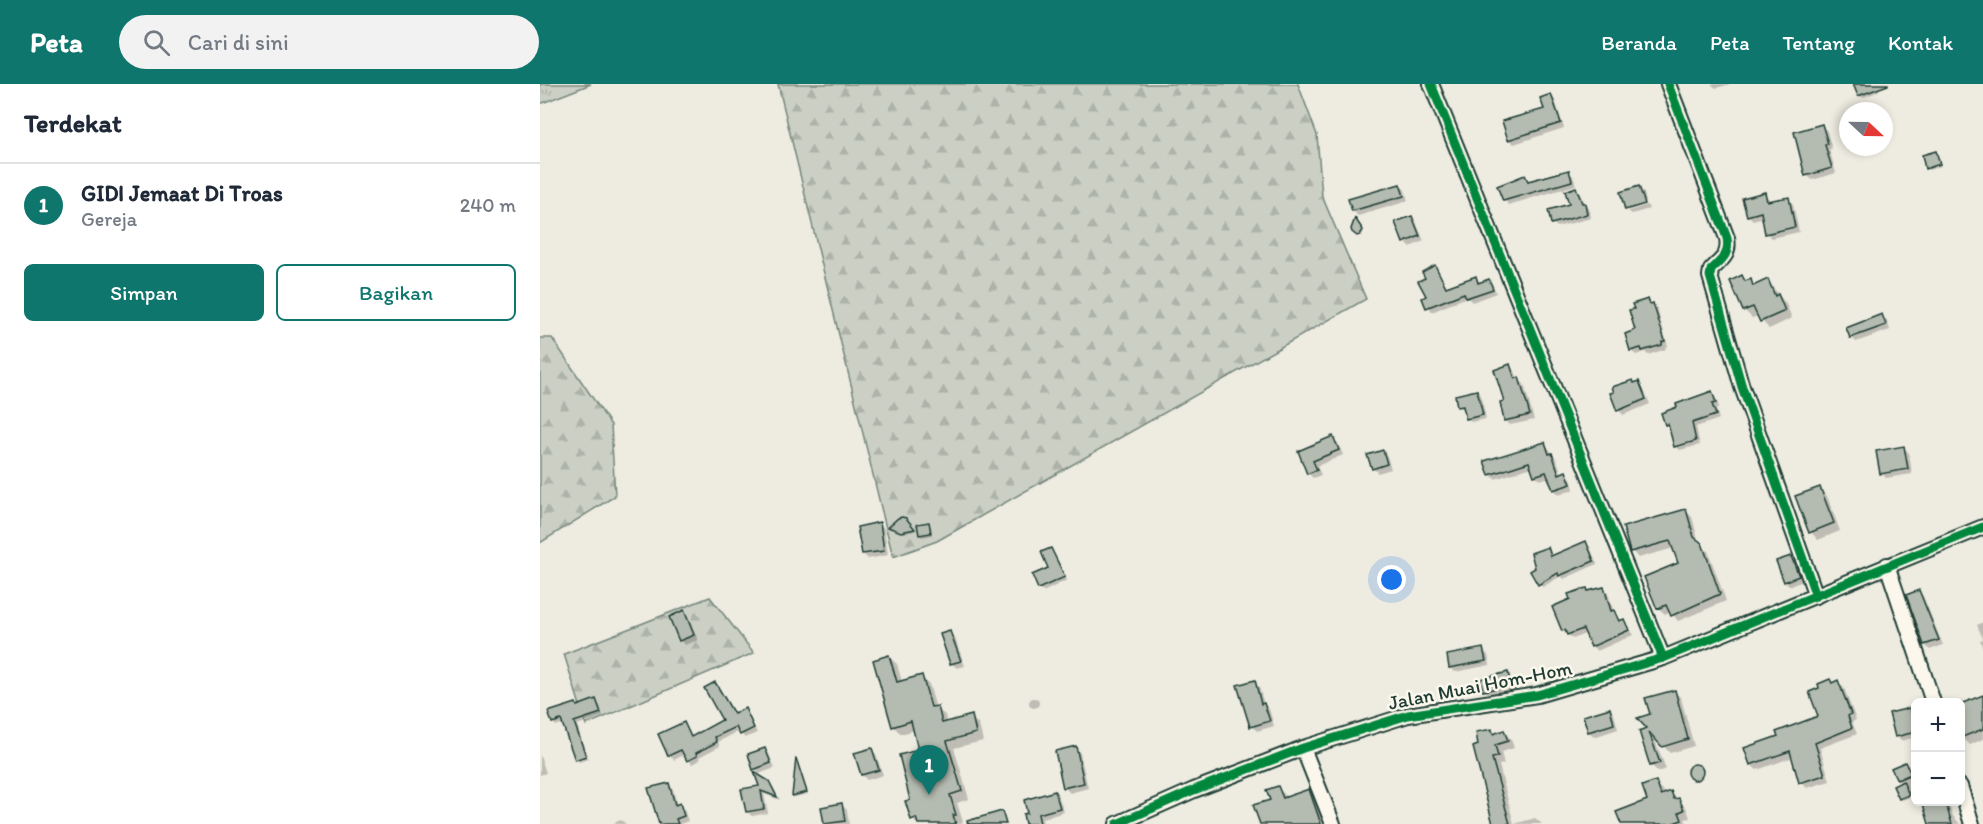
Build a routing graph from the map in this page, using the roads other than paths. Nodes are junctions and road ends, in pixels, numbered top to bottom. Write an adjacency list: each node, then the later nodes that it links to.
1 (1431, 84): 6 (street)
2 (1668, 84): 5 (street)
3 (1983, 527): 4 (street, Jalan Muai Hom-Hom)
4 (1887, 566): 5 (street, Jalan Muai Hom-Hom); 7 (street)
5 (1816, 596): 6 (street, Jalan Muai Hom-Hom)
6 (1662, 658): 8 (street, Jalan Muai Hom-Hom)
7 (1932, 698)
8 (1303, 748): 10 (street, Jalan Muai Hom-Hom); 11 (street)
9 (1965, 802): 12 (street)
10 (1126, 822)
11 (1333, 824)
12 (1972, 824)

